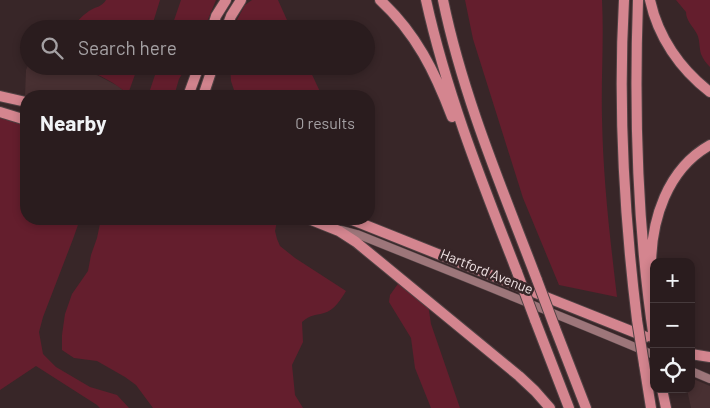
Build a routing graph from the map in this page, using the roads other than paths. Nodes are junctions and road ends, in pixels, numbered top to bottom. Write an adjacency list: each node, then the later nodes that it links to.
1 (226, 0): 9 (highway)
2 (242, 0): 10 (highway)
3 (380, 0): 21 (highway)
4 (426, 0): 21 (highway)
5 (443, 0): 37 (highway, bridge)
6 (624, 0): 38 (highway, bridge)
7 (638, 0): 25 (highway)
8 (650, 0): 15 (highway)
9 (216, 20)
10 (230, 20)
11 (196, 75): 13 (highway)
12 (210, 75): 14 (highway)
13 (190, 90)
14 (205, 90)
15 (710, 92)
16 (0, 96): 17 (highway)
17 (20, 101)
18 (0, 112): 19 (highway)
19 (20, 118)
20 (710, 145): 24 (highway)
21 (489, 201): 36 (highway, bridge)
22 (365, 225): 26 (highway, Hartford Avenue)
23 (325, 226): 27 (main road, Hartford Avenue); 35 (highway)
24 (652, 303)
25 (650, 308)
26 (650, 338)
27 (650, 353)
28 (695, 355): 30 (highway)
29 (695, 356): 31 (main road)
30 (710, 357)
31 (710, 363)
32 (695, 373): 33 (main road)
33 (710, 379)
34 (663, 393): 39 (highway)
35 (550, 408)
36 (569, 408)
37 (586, 408)
38 (651, 408)
39 (666, 408)

